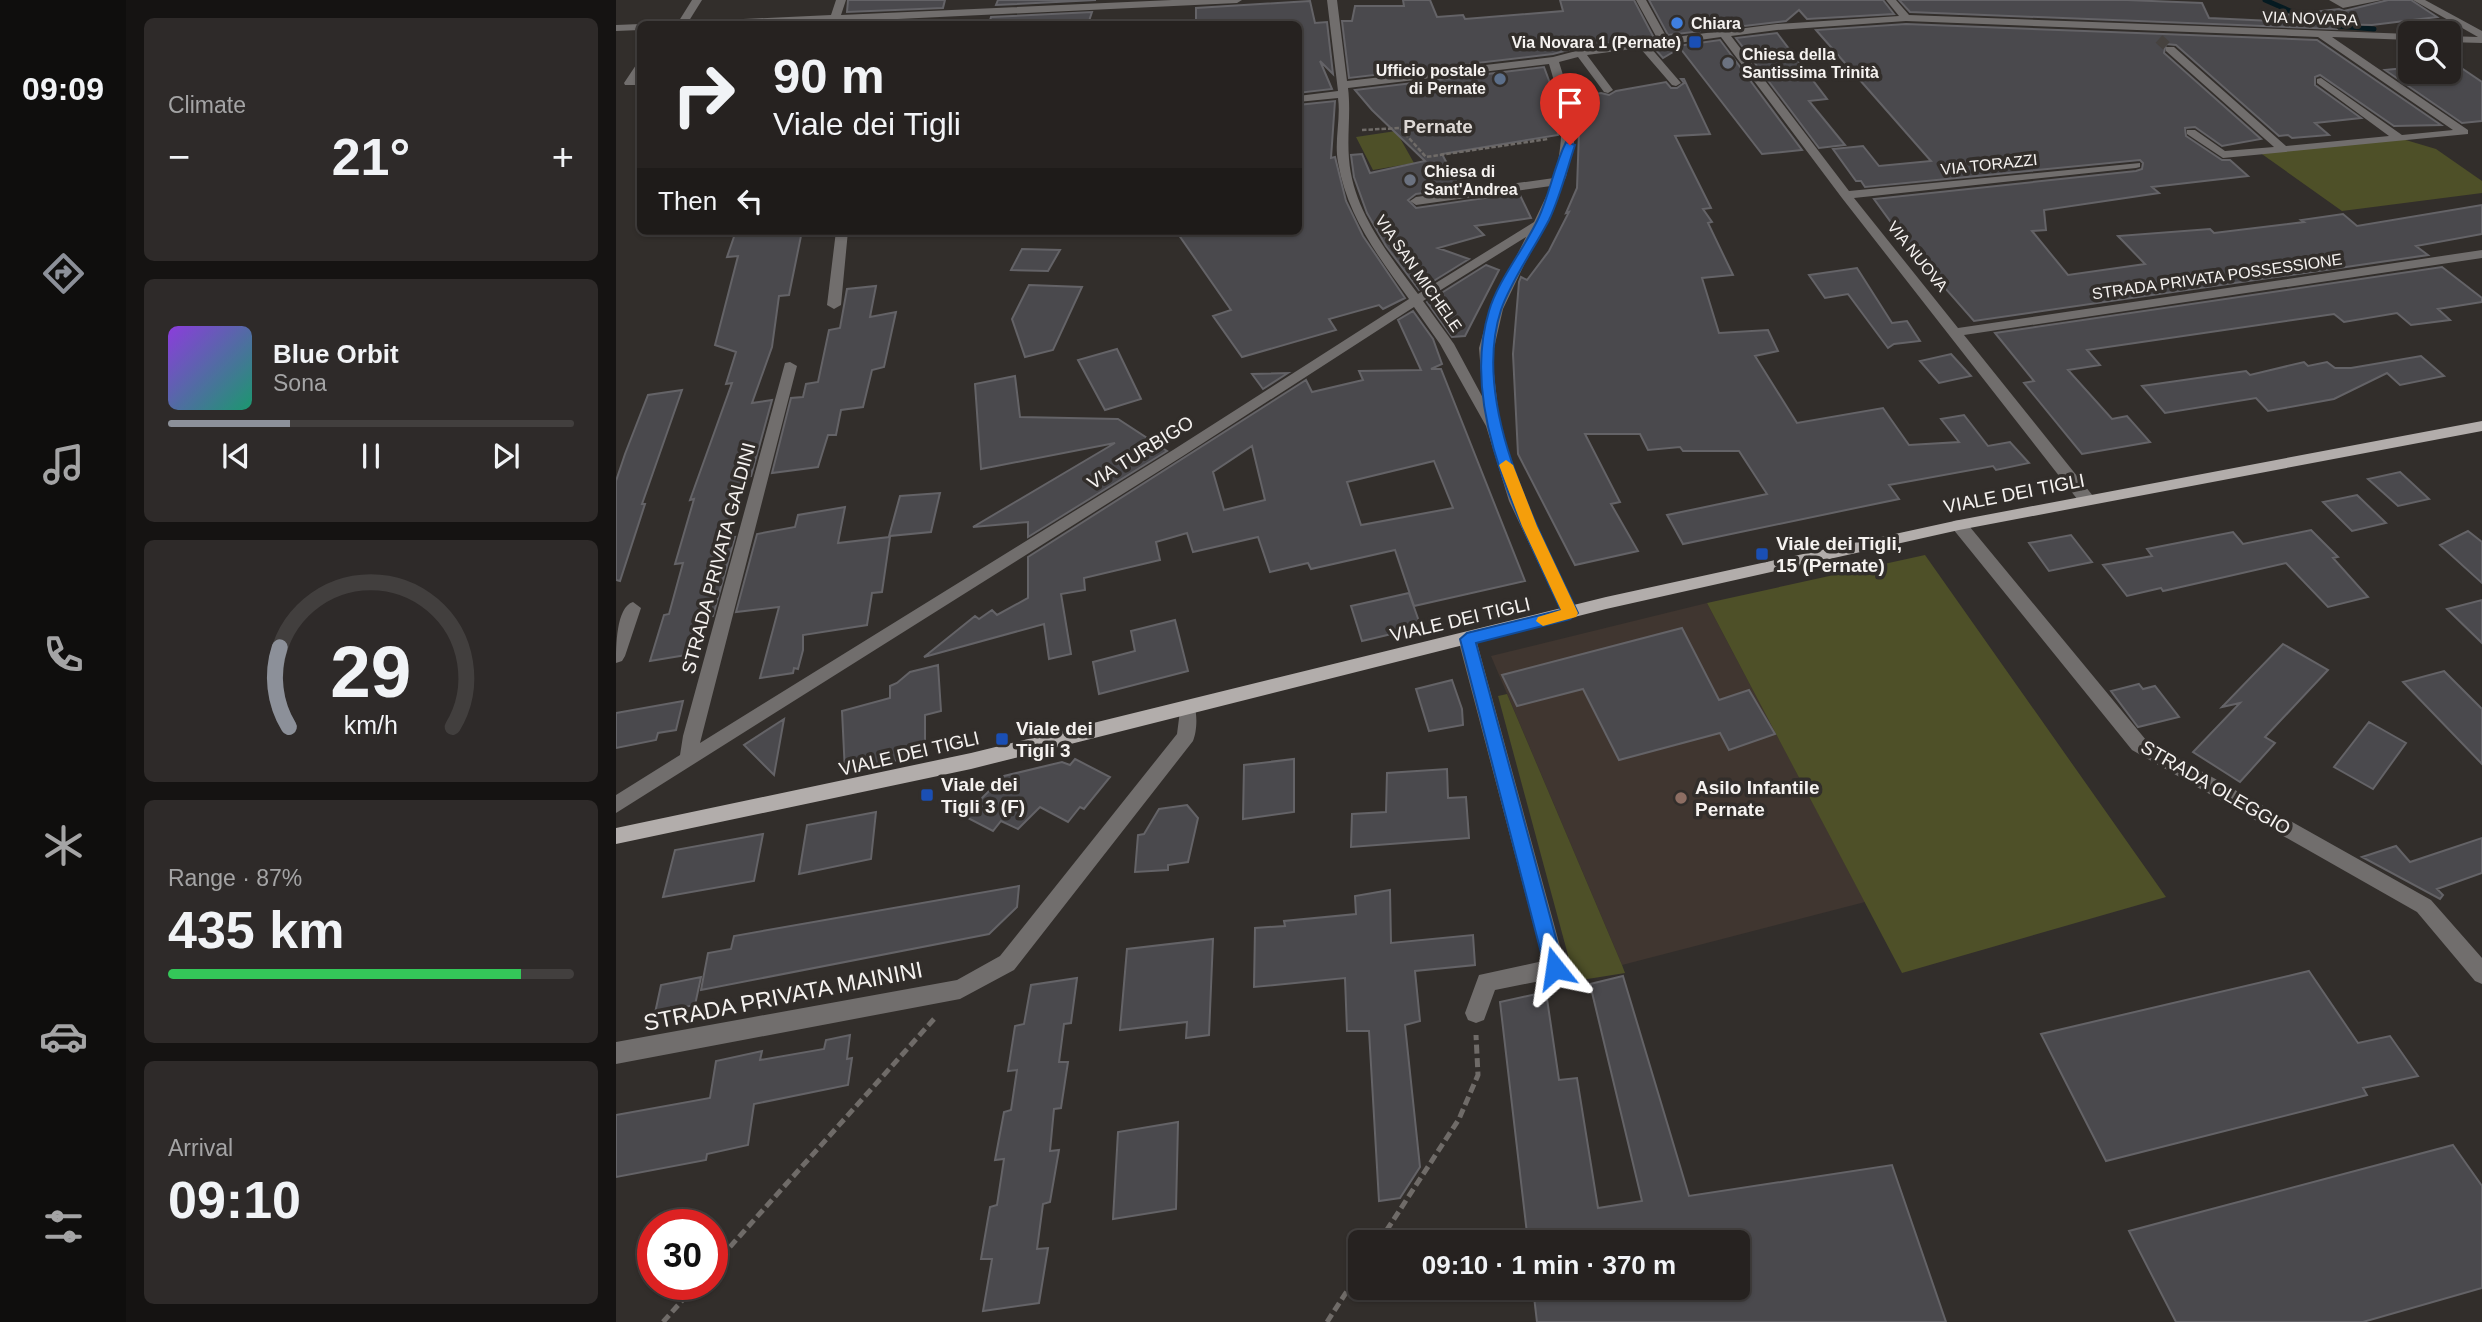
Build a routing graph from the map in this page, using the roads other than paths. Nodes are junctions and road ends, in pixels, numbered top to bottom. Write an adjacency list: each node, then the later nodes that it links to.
1 (698, 0): 16 (street)
2 (841, 0): 14 (street)
3 (963, 0): 12 (street)
4 (1237, 0): 11 (street)
5 (1332, 0): 36 (street, VIA SAN MICHELE)
6 (1641, 0): 27 (street)
7 (1891, 0): 13 (street)
8 (2334, 0): 9 (street)
9 (2376, 0)
10 (2418, 0): 24 (street)
11 (1159, 2): 12 (street)
12 (960, 13): 15 (street)
13 (1906, 18): 19 (street, VIA NOVARA); 21 (street, VIA NOVARA)
14 (835, 19): 15 (street); 17 (street)
15 (903, 20)
16 (684, 21)
17 (781, 21)
18 (637, 27): 20 (street)
19 (2146, 27): 22 (street, VIA NOVARA); 25 (street)
20 (616, 28)
21 (1724, 34): 27 (street, VIA NOVARA); 44 (street, VIA NUOVA)
22 (2321, 34): 23 (street, VIA NOVARA); 40 (street)
23 (2398, 37)
24 (2482, 38): 26 (street)
25 (2160, 39)
26 (2461, 39)
27 (1665, 43): 28 (street, VIA NOVARA)
28 (1643, 45): 30 (street, VIA NOVARA); 35 (street)
29 (2170, 49): 41 (street)
30 (1580, 53): 31 (street, VIA NOVARA); 37 (street)
31 (1553, 60): 36 (street, VIA NOVARA); 43 (street)
32 (637, 71): 34 (street)
33 (2321, 81): 40 (street)
34 (637, 82)
35 (1676, 83)
36 (1343, 89): 38 (street, VIA NOVARA); 49 (street, VIA SAN MICHELE)
37 (1608, 90)
38 (1302, 98)
39 (2191, 132): 41 (street)
40 (2399, 138): 41 (street)
41 (2283, 149)
42 (2136, 165): 44 (street, VIA TORAZZI)
43 (1559, 181): 45 (street); 46 (street)
44 (1846, 195): 51 (street, VIA NUOVA)
45 (1416, 201)
46 (1540, 224): 49 (street, VIA TURBIGO); 52 (street)
47 (842, 235): 50 (street)
48 (2482, 254): 51 (street, STRADA PRIVATA POSSESSIONE)
49 (1418, 299): 53 (street, VIA SAN MICHELE); 64 (street, VIA TURBIGO)
50 (834, 305)
51 (1957, 332): 57 (street, VIA NUOVA)
52 (1486, 351): 53 (street); 56 (street)
53 (1457, 360): 56 (street, VIA SAN MICHELE)
54 (790, 366): 64 (street, STRADA PRIVATA GALDINI)
55 (2482, 426): 57 (main road, VIALE DEI TIGLI)
56 (1494, 431): 60 (street)
57 (2087, 500): 58 (main road, VIALE DEI TIGLI)
58 (1959, 525): 60 (main road, VIALE DEI TIGLI); 67 (street, STRADA OLEGGIO)
59 (633, 608): 62 (street)
60 (1570, 613): 61 (main road, VIALE DEI TIGLI)
61 (1467, 639): 63 (main road, VIALE DEI TIGLI); 68 (street)
62 (616, 656)
63 (1187, 708): 66 (main road, VIALE DEI TIGLI); 69 (street, STRADA PRIVATA MAININI)
64 (689, 760): 65 (street, VIA TURBIGO)
65 (616, 805)
66 (616, 836)
67 (2482, 974)
68 (1476, 1013)
69 (616, 1054)

